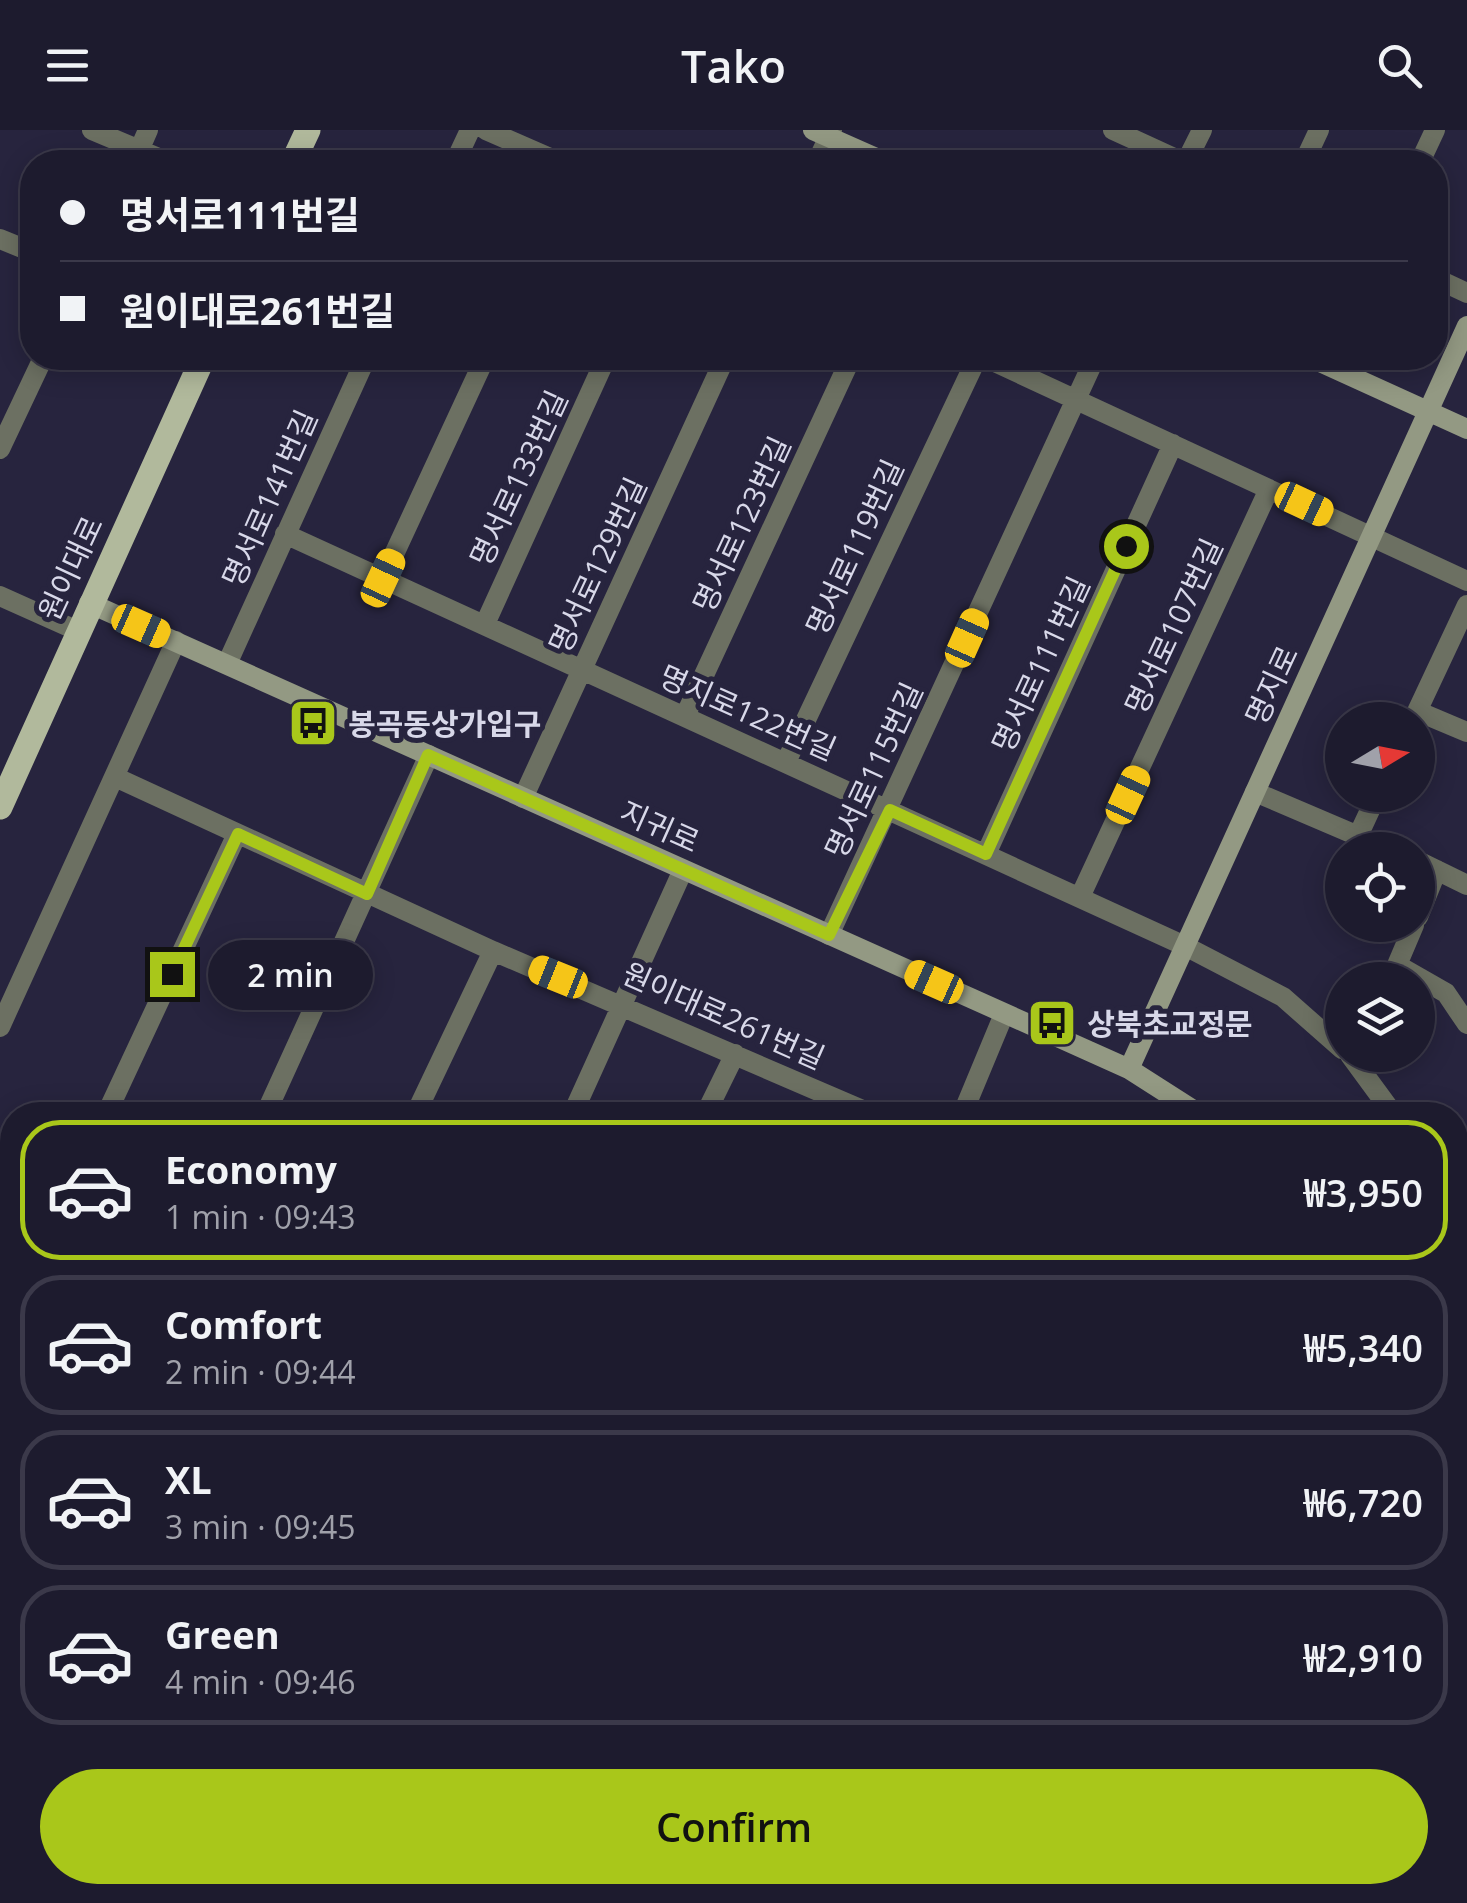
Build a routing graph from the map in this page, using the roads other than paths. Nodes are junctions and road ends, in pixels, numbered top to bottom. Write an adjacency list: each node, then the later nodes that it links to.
1 (92, 130): 5 (street)
2 (486, 130): 6 (street)
3 (1112, 130): 8 (street)
4 (825, 132): 7 (street)
5 (140, 147)
6 (532, 150)
7 (861, 150)
8 (1158, 150)
9 (1467, 326): 10 (street, 명지로)
10 (1448, 369)
11 (37, 370): 27 (street)
12 (197, 370): 34 (main road, 원이대로)
13 (360, 370): 29 (street, 명서로141번길)
14 (479, 370): 31 (street)
15 (601, 370): 36 (street, 명서로133번길)
16 (720, 370): 40 (street, 명서로129번길)
17 (845, 370): 42 (street, 명서로123번길)
18 (970, 370): 46 (street, 명서로119번길)
19 (1012, 370): 23 (street)
20 (1089, 370): 23 (street, 명서로115번길)
21 (1337, 370): 24 (street)
22 (1448, 370): 24 (street, 명지로)
23 (1076, 399): 26 (street); 51 (street, 명서로115번길)
24 (1429, 412): 25 (street); 30 (street, 명지로)
25 (1467, 429)
26 (1173, 444): 28 (street); 54 (street, 명서로111번길)
27 (0, 449)
28 (1270, 489): 30 (street); 59 (street, 명서로107번길)
29 (285, 534): 31 (street, 명지로122번길); 39 (street, 명서로141번길)
30 (1372, 536): 32 (street); 48 (street, 명지로)
31 (383, 578): 36 (street, 명지로122번길)
32 (1467, 580)
33 (0, 596): 37 (street)
34 (89, 603): 37 (main road, 원이대로); 38 (street, 지귀로)
35 (1467, 606): 41 (street)
36 (485, 624): 40 (street, 명지로122번길)
37 (78, 631): 50 (main road, 원이대로)
38 (176, 641): 39 (street, 지귀로); 47 (street)
39 (227, 664): 45 (street, 지귀로)
40 (582, 671): 42 (street, 명지로122번길); 49 (street, 명서로129번길)
41 (1421, 702)
42 (685, 716): 46 (street, 명지로122번길)
43 (1435, 722): 44 (street)
44 (1467, 732)
45 (428, 755): 49 (street, 지귀로); 58 (street)
46 (786, 762): 51 (street, 명지로122번길)
47 (115, 777): 53 (street, 원이대로261번길); 67 (street)
48 (1255, 792): 52 (street); 61 (street, 명지로)
49 (524, 798): 56 (street, 지귀로)
50 (0, 807)
51 (890, 810): 54 (street, 명지로122번길); 60 (street, 명서로115번길)
52 (1349, 832)
53 (238, 834): 58 (street, 원이대로261번길); 72 (street)
54 (986, 854): 59 (street, 명지로122번길)
55 (1435, 869): 57 (street)
56 (683, 870): 60 (street, 지귀로); 64 (street)
57 (1467, 884)
58 (367, 894): 62 (street, 원이대로261번길); 73 (street)
59 (1080, 897): 61 (street, 명지로122번길)
60 (829, 935): 65 (street, 지귀로)
61 (1185, 946): 68 (street, 명지로122번길); 70 (street, 명지로)
62 (492, 950): 64 (street, 원이대로261번길); 74 (street)
63 (1435, 989): 66 (street)
64 (624, 1004): 69 (street, 원이대로261번길); 75 (street)
65 (1004, 1014): 70 (street, 지귀로); 78 (street)
66 (1467, 1024)
67 (0, 1028)
68 (1325, 1032)
69 (735, 1054): 76 (street); 77 (street, 원이대로261번길)
70 (1129, 1069): 79 (street, 지귀로)
71 (1364, 1072): 80 (street, 명지로122번길)
72 (112, 1102)
73 (271, 1102)
74 (421, 1102)
75 (578, 1102)
76 (712, 1102)
77 (825, 1102)
78 (967, 1102)
79 (1181, 1102)
80 (1385, 1102)

